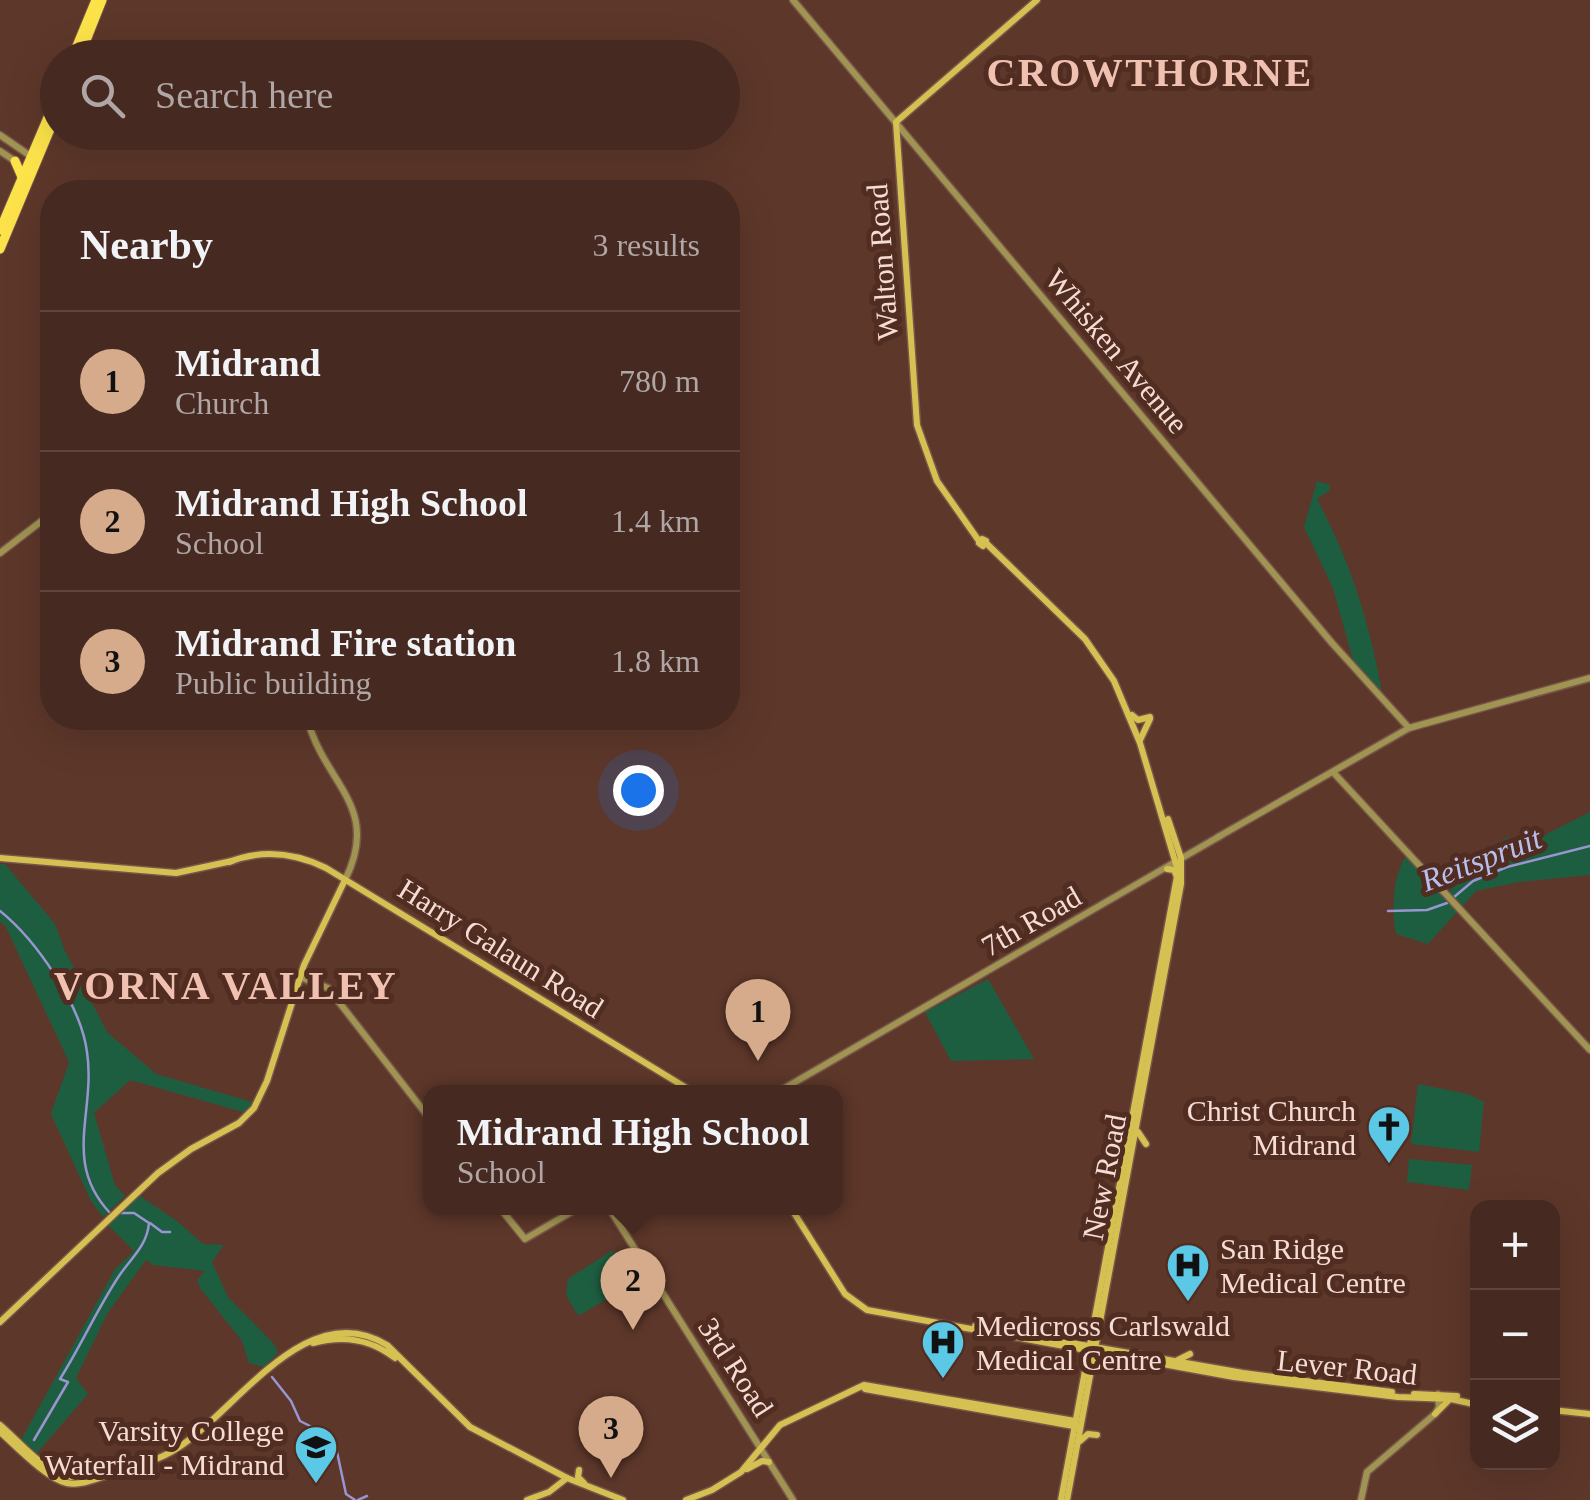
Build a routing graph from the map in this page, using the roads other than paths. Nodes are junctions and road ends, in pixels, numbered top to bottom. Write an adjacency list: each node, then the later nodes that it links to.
1 (99, 0): 4 (main road); 5 (main road)
2 (793, 0): 6 (street, Whisken Avenue)
3 (1037, 0): 6 (main road)
4 (83, 40)
5 (86, 40)
6 (896, 122): 22 (main road, Walton Road); 24 (street, Whisken Avenue)
7 (40, 135): 9 (main road)
8 (0, 136): 12 (street)
9 (36, 144): 12 (main road); 14 (main road)
10 (40, 147): 14 (main road)
11 (0, 150): 13 (street)
12 (21, 150): 14 (street)
13 (15, 161): 14 (main road)
14 (30, 167): 15 (main road); 16 (main road)
15 (13, 219): 17 (main road); 18 (main road)
16 (0, 230)
17 (0, 240)
18 (0, 248)
19 (40, 522): 20 (street)
20 (0, 553)
21 (1589, 679): 24 (street, 7th Road)
22 (1117, 686): 23 (main road, Walton Road); 27 (main road, Walton Road)
23 (1128, 710): 26 (main road, Walton Road); 26 (main road)
24 (1409, 728): 28 (street, 7th Road)
25 (312, 730): 33 (street)
26 (1140, 743): 27 (main road, Walton Road)
27 (1145, 759): 30 (main road, Walton Road)
28 (1334, 770): 30 (street, 7th Road); 38 (street)
29 (0, 858): 33 (main road, Harry Galaun Road)
30 (1179, 861): 31 (street, 7th Road); 32 (main road, New Road); 34 (street, 7th Road); 35 (main road, New Road)
31 (1167, 870): 32 (main road); 34 (street, 7th Road)
32 (1177, 878): 36 (main road, New Road)
33 (345, 880): 37 (main road); 39 (main road, Harry Galaun Road)
34 (1136, 886): 40 (street, 7th Road)
35 (1172, 932): 36 (main road); 41 (main road, New Road)
36 (1160, 968): 44 (main road, New Road)
37 (300, 977): 42 (street); 53 (main road)
38 (1590, 1050)
39 (682, 1085)
40 (790, 1085)
41 (1141, 1104): 43 (main road, New Road); 44 (main road)
42 (423, 1110)
43 (1137, 1126): 44 (main road, New Road); 45 (main road)
44 (1127, 1142): 45 (main road, New Road); 46 (main road, New Road); 46 (main road)
45 (1131, 1158): 51 (main road, New Road)
46 (1119, 1189): 52 (main road, New Road)
47 (505, 1215): 48 (street)
48 (566, 1215)
49 (613, 1215): 79 (street, 3rd Road)
50 (795, 1215): 54 (main road)
51 (1118, 1244): 52 (main road); 56 (main road, New Road)
52 (1108, 1251): 56 (main road, New Road)
53 (0, 1322)
54 (945, 1324): 55 (main road); 58 (main road)
55 (996, 1328): 57 (main road); 57 (main road)
56 (1096, 1328): 58 (main road); 59 (main road, New Road); 60 (main road)
57 (1027, 1334): 58 (main road)
58 (1074, 1345): 59 (main road); 63 (main road)
59 (1092, 1349): 60 (main road, Lever Road); 63 (main road, New Road)
60 (1110, 1352): 62 (main road, Lever Road); 63 (main road); 66 (main road, Lever Road)
61 (1190, 1354): 62 (main road)
62 (1171, 1361): 65 (main road, Lever Road)
63 (1089, 1365): 74 (main road, New Road)
64 (1298, 1371): 65 (main road)
65 (1287, 1379): 66 (main road, Lever Road)
66 (1438, 1396): 67 (main road, Lever Road); 68 (main road, Lever Road); 71 (street)
67 (1451, 1399): 69 (main road, Lever Road); 71 (main road)
68 (1470, 1401)
69 (1470, 1401)
70 (1560, 1412): 72 (main road)
71 (1435, 1414): 93 (street)
72 (1590, 1415)
73 (1061, 1422): 74 (main road); 77 (main road); 79 (main road)
74 (1078, 1423): 77 (main road, New Road); 80 (main road, New Road)
75 (0, 1429): 78 (main road); 78 (main road)
76 (1097, 1436): 80 (main road)
77 (1072, 1438): 92 (main road, New Road)
78 (185, 1442): 84 (main road)
79 (761, 1448): 81 (street, 3rd Road); 83 (main road)
80 (1076, 1452): 92 (main road, New Road)
81 (770, 1462): 83 (main road); 91 (street, 3rd Road)
82 (579, 1470): 87 (main road)
83 (741, 1472): 90 (main road)
84 (558, 1474): 85 (main road); 86 (main road)
85 (568, 1478): 86 (main road); 87 (main road); 88 (main road)
86 (558, 1486): 88 (main road)
87 (589, 1487): 89 (main road)
88 (531, 1500)
89 (623, 1500)
90 (686, 1500)
91 (793, 1500)
92 (1064, 1500)
93 (1361, 1500)

